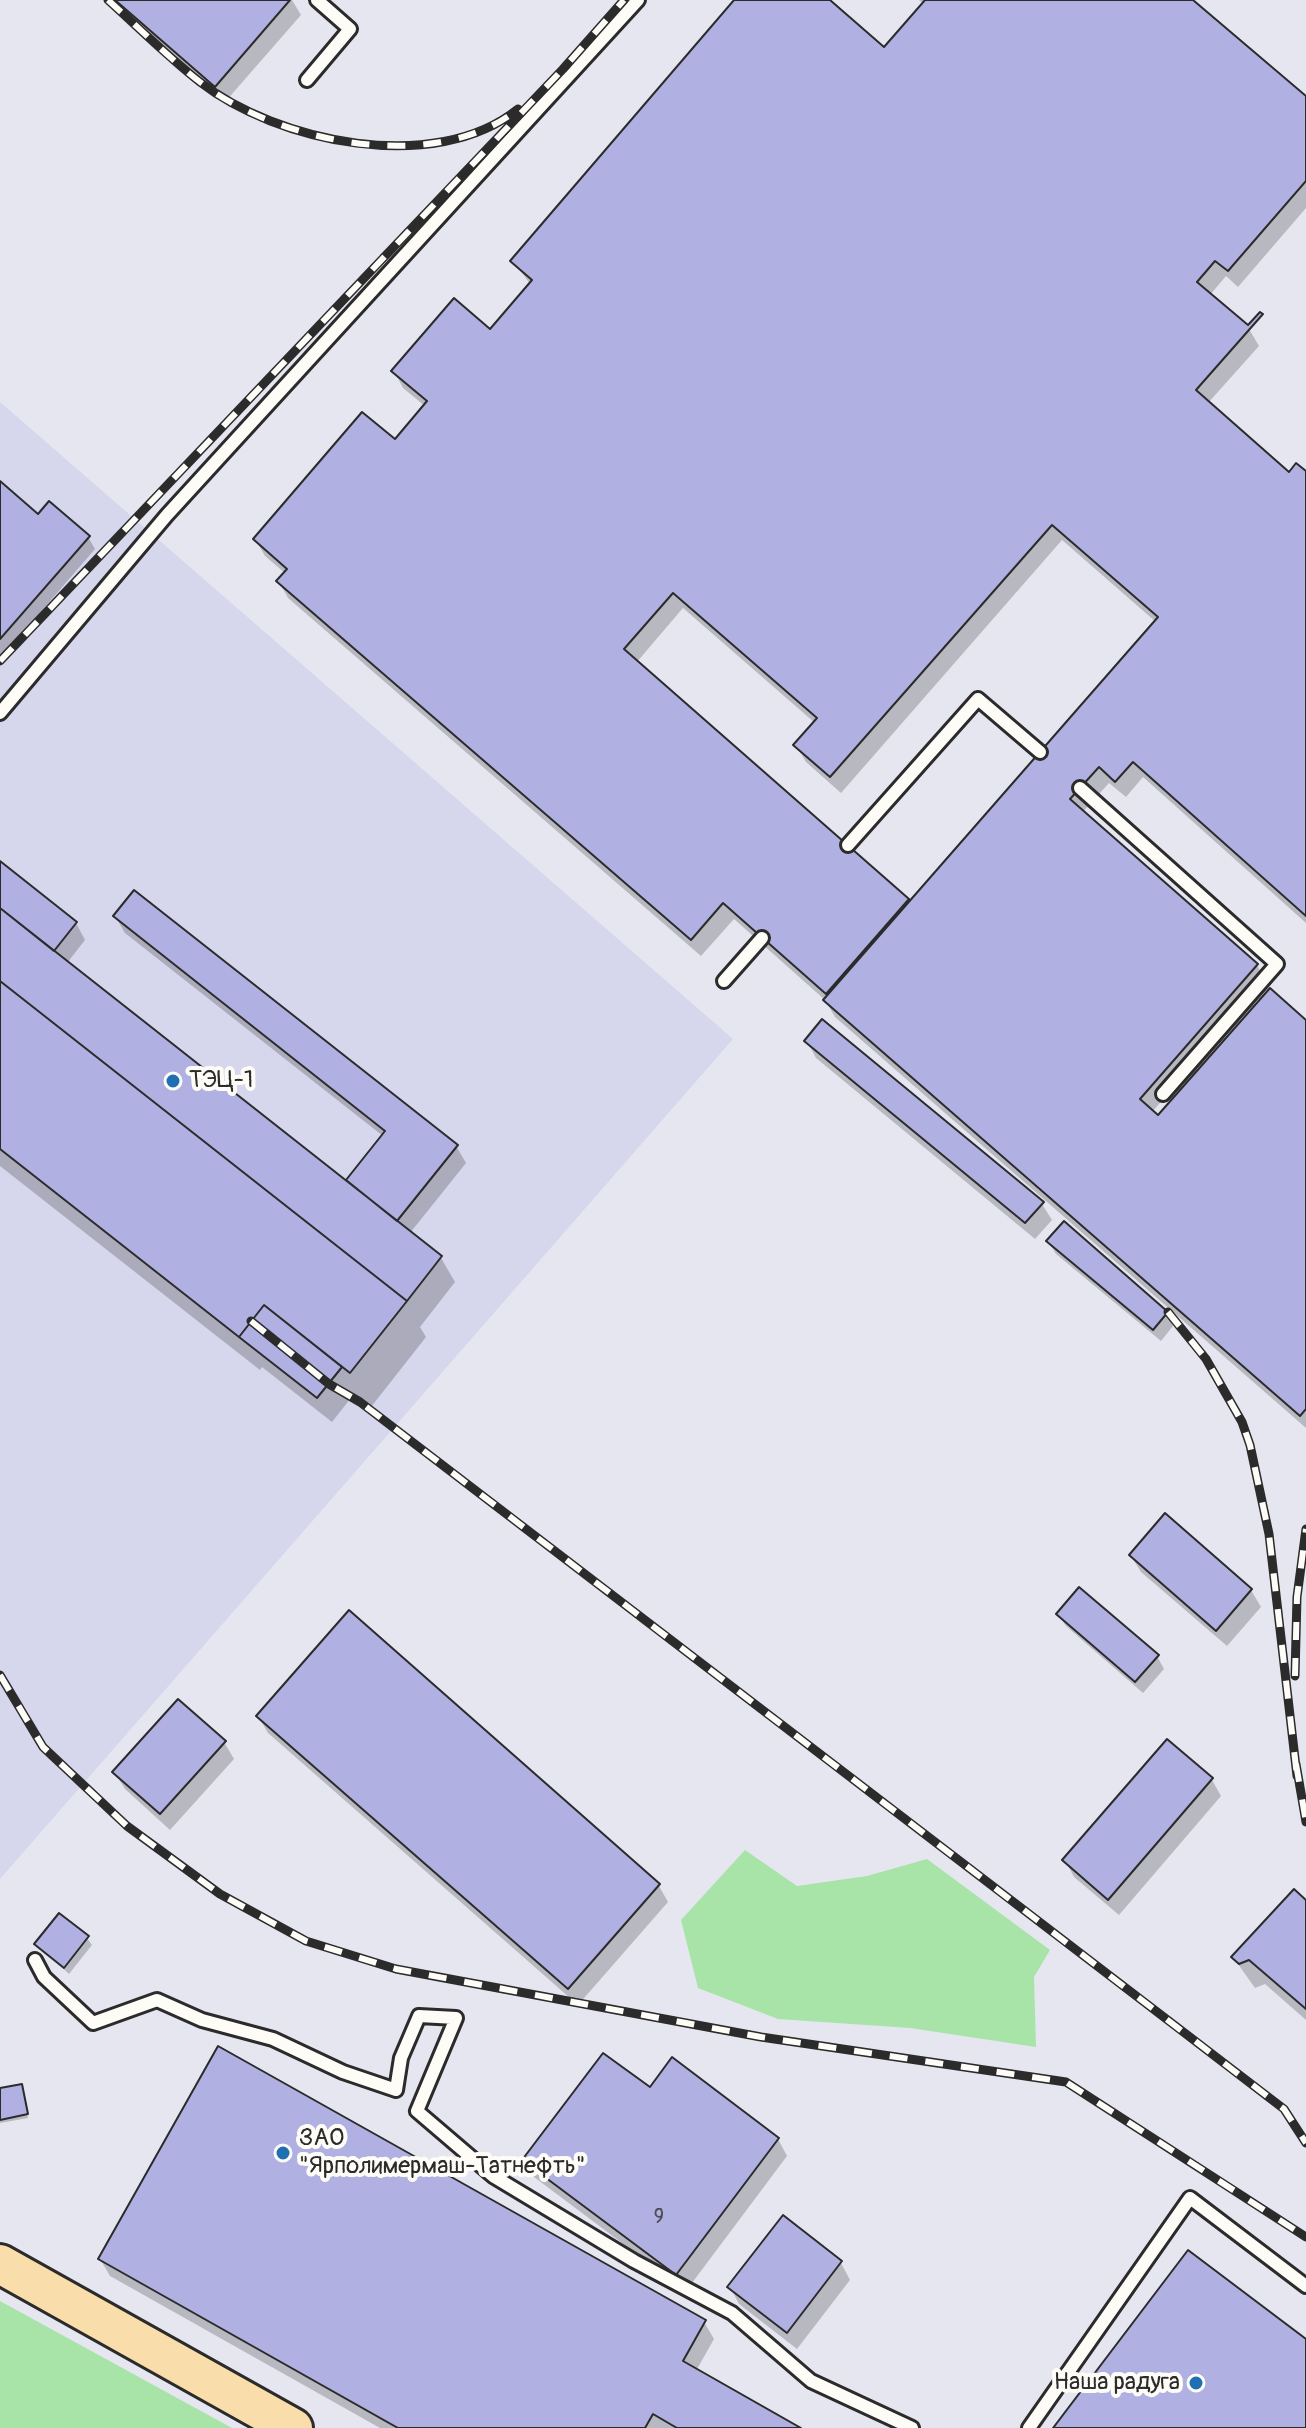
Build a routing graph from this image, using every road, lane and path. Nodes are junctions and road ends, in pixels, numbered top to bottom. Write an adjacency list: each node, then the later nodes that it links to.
1 (317, 0): 3 (lane)
2 (638, 0): 4 (lane)
3 (307, 80)
4 (0, 713)
5 (1040, 752): 7 (lane)
6 (1080, 788): 10 (lane)
7 (848, 845)
8 (762, 938): 9 (lane)
9 (724, 981)
10 (1163, 1094)
11 (35, 1960): 15 (lane)
12 (0, 2264): 14 (main road)
13 (1306, 2286): 16 (lane)
14 (293, 2428)
15 (912, 2428)
16 (1029, 2428)

